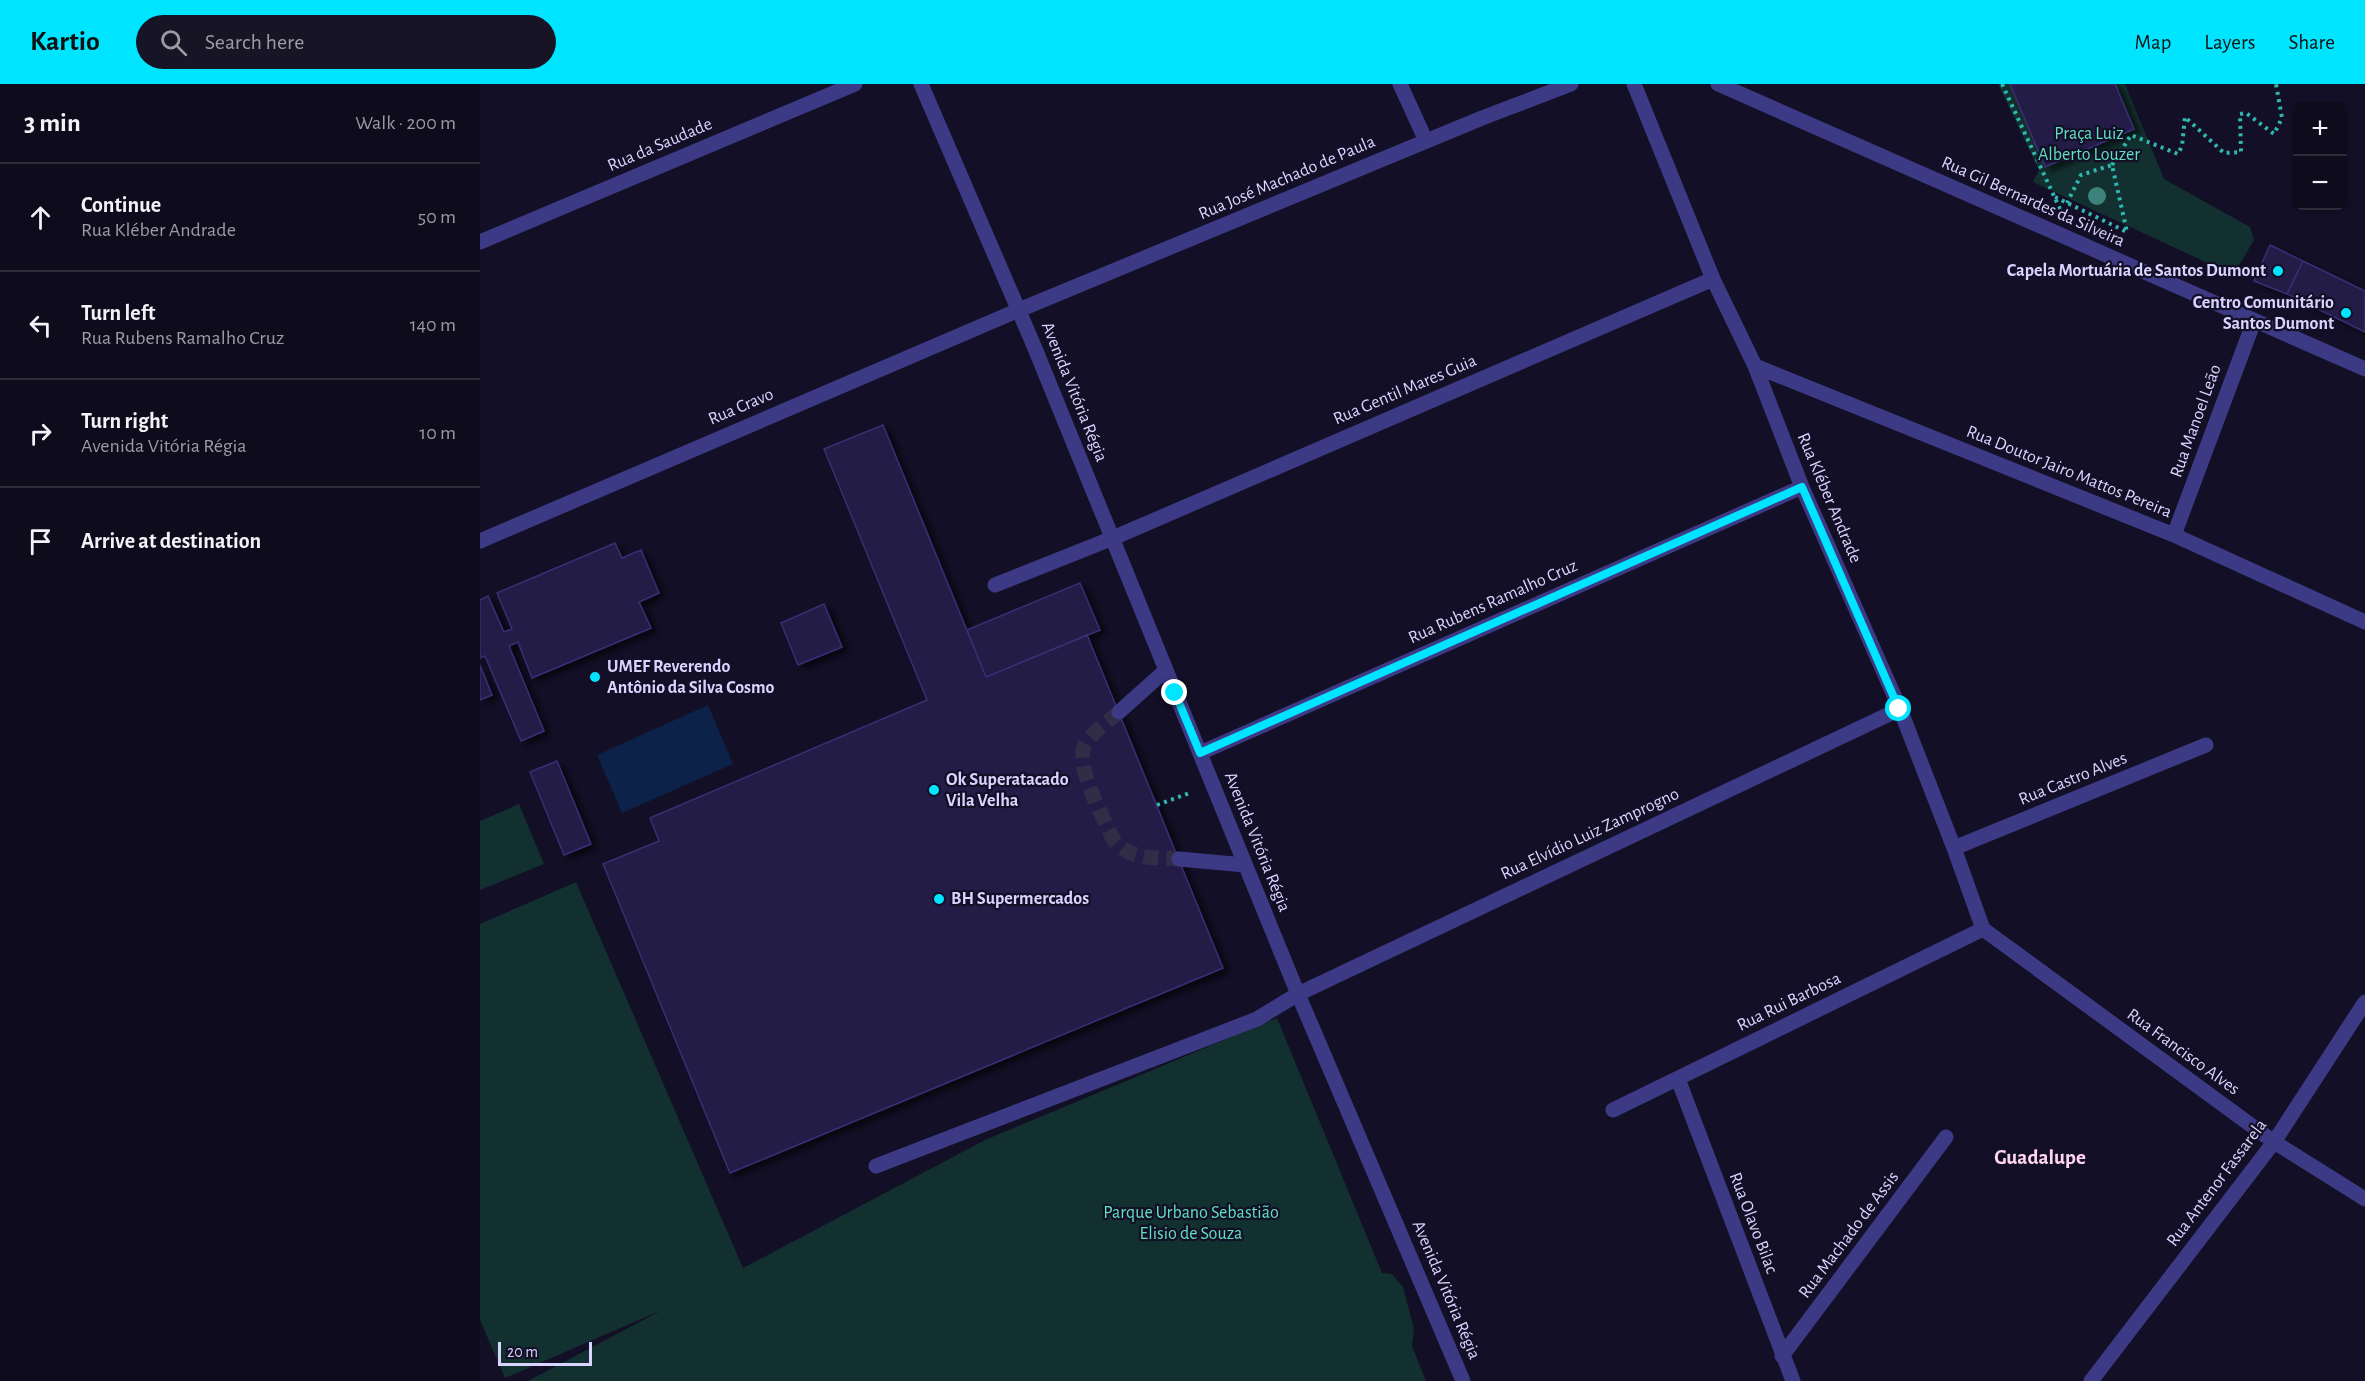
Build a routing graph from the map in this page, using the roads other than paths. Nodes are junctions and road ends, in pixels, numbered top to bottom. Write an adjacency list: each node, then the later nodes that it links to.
1 (855, 84): 8 (street, Rua da Saudade)
2 (921, 84): 10 (street, Avenida Vitória Régia)
3 (1400, 84): 7 (street)
4 (1571, 84): 7 (street, Rua José Machado de Paula)
5 (1634, 84): 9 (street, Rua Kléber Andrade)
6 (1718, 84): 11 (street, Rua Gil Bernardes da Silveira)
7 (1426, 141): 10 (street, Rua José Machado de Paula)
8 (480, 242)
9 (1713, 279): 12 (street, Rua Kléber Andrade); 16 (street, Rua Gentil Mares Guia)
10 (1019, 310): 16 (street, Avenida Vitória Régia); 17 (street, Rua Cravo)
11 (2254, 321): 13 (street, Rua Gil Bernardes da Silveira); 15 (street, Rua Manoel Leão)
12 (1755, 366): 14 (street, Rua Kléber Andrade); 15 (street, Rua Doutor Jairo Mattos Pereira)
13 (2365, 369)
14 (1802, 487): 21 (street, Rua Kléber Andrade); 24 (street, Rua Rubens Ramalho Cruz)
15 (2174, 535): 19 (street, Rua Doutor Jairo Mattos Pereira)
16 (1113, 538): 18 (street, Rua Gentil Mares Guia); 20 (street, Avenida Vitória Régia)
17 (480, 541)
18 (995, 585)
19 (2365, 622)
20 (1166, 670): 22 (street); 24 (street, Avenida Vitória Régia)
21 (1899, 709): 25 (street, Rua Kléber Andrade); 29 (street, Rua Elvídio Luiz Zamprogno)
22 (1119, 712)
23 (2206, 746): 25 (street, Rua Castro Alves)
24 (1200, 753): 27 (street, Avenida Vitória Régia)
25 (1954, 848): 28 (street, Rua Kléber Andrade)
26 (1179, 860): 27 (street)
27 (1245, 865): 29 (street, Avenida Vitória Régia)
28 (1983, 929): 31 (street, Rua Rui Barbosa); 34 (street, Rua Francisco Alves)
29 (1298, 994): 35 (street, Rua Elvídio Luiz Zamprogno); 38 (street, Avenida Vitória Régia)
30 (2365, 1002): 34 (street, Rua Antenor Fassarela)
31 (1678, 1079): 32 (street, Rua Rui Barbosa); 37 (street, Rua Olavo Bilac)
32 (1613, 1110)
33 (1946, 1137): 37 (street, Rua Machado de Assis)
34 (2274, 1142): 36 (street, Rua Francisco Alves); 40 (street, Rua Antenor Fassarela)
35 (876, 1166)
36 (2365, 1199)
37 (1782, 1356): 39 (street, Rua Olavo Bilac)
38 (1463, 1381)
39 (1792, 1381)
40 (2091, 1381)

